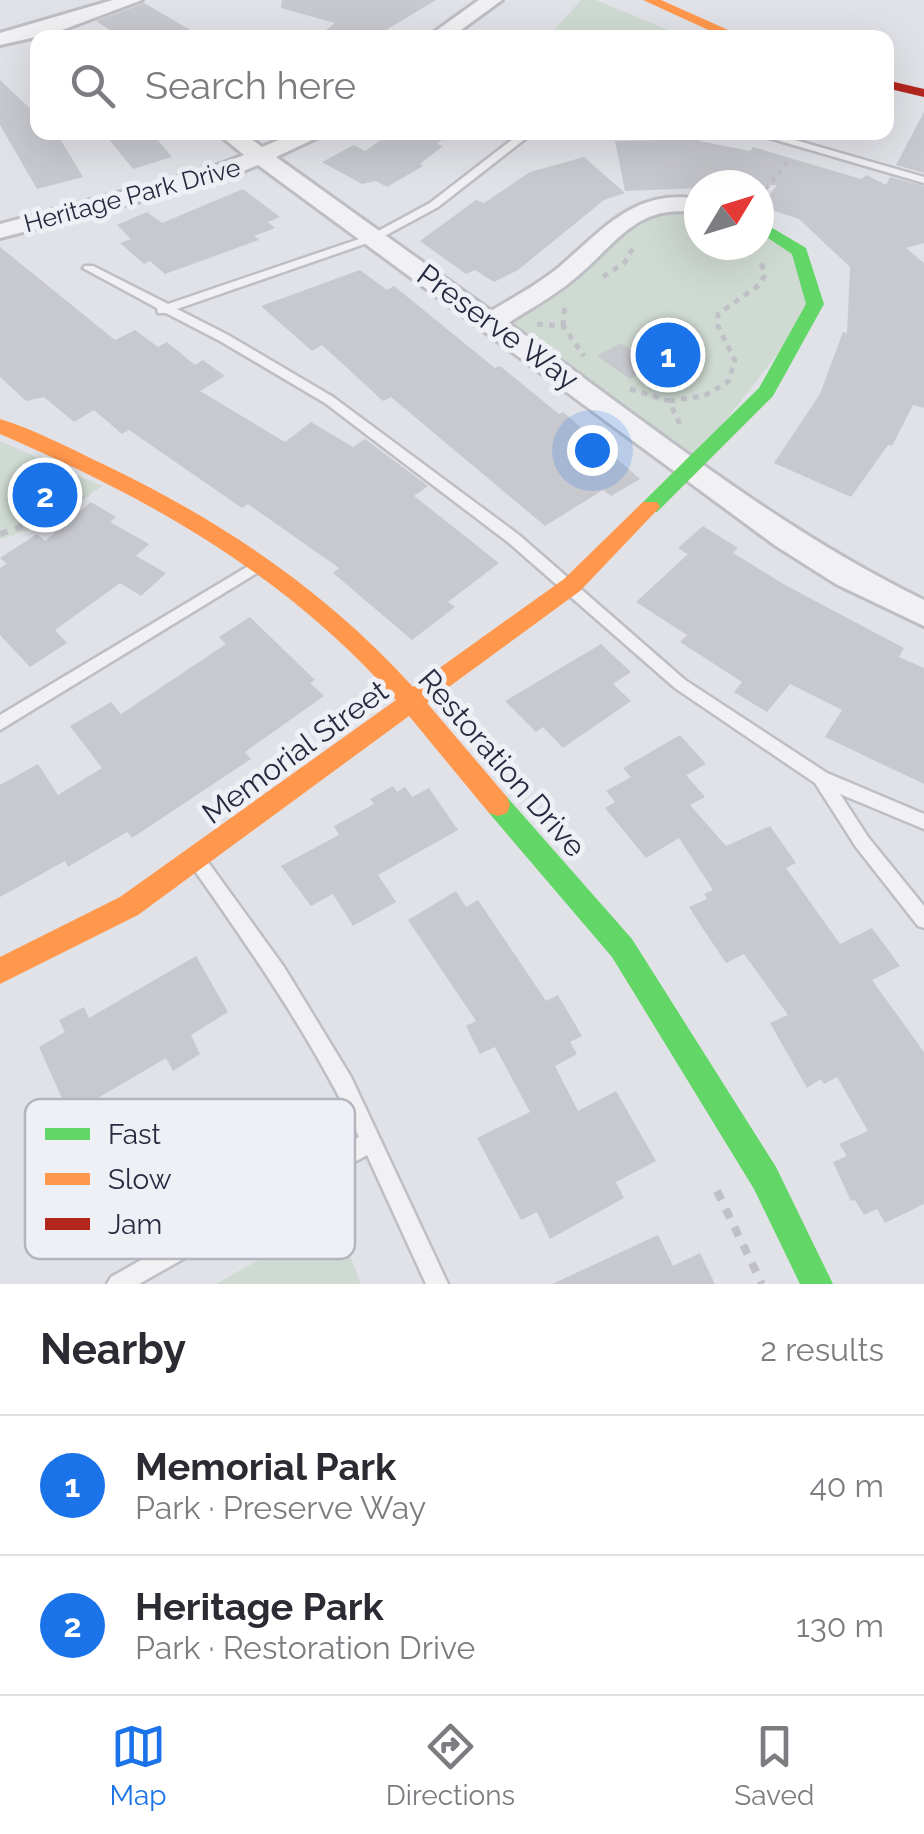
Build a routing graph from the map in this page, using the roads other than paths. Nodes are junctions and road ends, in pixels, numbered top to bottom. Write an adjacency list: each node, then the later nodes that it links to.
1 (132, 0): 4 (street)
2 (492, 0): 5 (street)
3 (650, 0): 6 (street)
4 (60, 30)
5 (448, 30)
6 (720, 30)
7 (30, 36): 8 (street)
8 (0, 39)
9 (894, 86): 10 (street)
10 (924, 93)
11 (239, 140): 15 (street, Preserve Way)
12 (301, 140): 15 (street, Heritage Park Drive)
13 (519, 140): 20 (lane)
14 (778, 140): 16 (lane)
15 (265, 157): 18 (street, Heritage Park Drive); 20 (street, Preserve Way)
16 (924, 180)
17 (684, 202): 23 (street)
18 (0, 231)
19 (774, 235): 25 (street, Memorial Street)
20 (375, 237): 22 (lane); 23 (street, Preserve Way)
21 (88, 268): 22 (lane)
22 (162, 310): 27 (lane)
23 (491, 322): 25 (street, Preserve Way)
24 (0, 426): 26 (street, Restoration Drive)
25 (692, 470): 27 (street, Memorial Street); 28 (street, Preserve Way)
26 (264, 562): 29 (street, Restoration Drive); 30 (lane)
27 (572, 585): 29 (street, Memorial Street); 31 (lane)
28 (924, 614)
29 (413, 704): 33 (street, Memorial Street); 43 (street, Restoration Drive)
30 (0, 723)
31 (821, 778): 32 (lane); 34 (lane)
32 (924, 822)
33 (196, 860): 35 (street, Memorial Street); 36 (lane)
34 (924, 920)
35 (0, 971)
36 (351, 1099)
37 (355, 1109): 38 (lane)
38 (370, 1142): 39 (lane); 42 (lane)
39 (355, 1150)
40 (162, 1259): 41 (lane)
41 (118, 1284)
42 (436, 1284)
43 (816, 1284)

